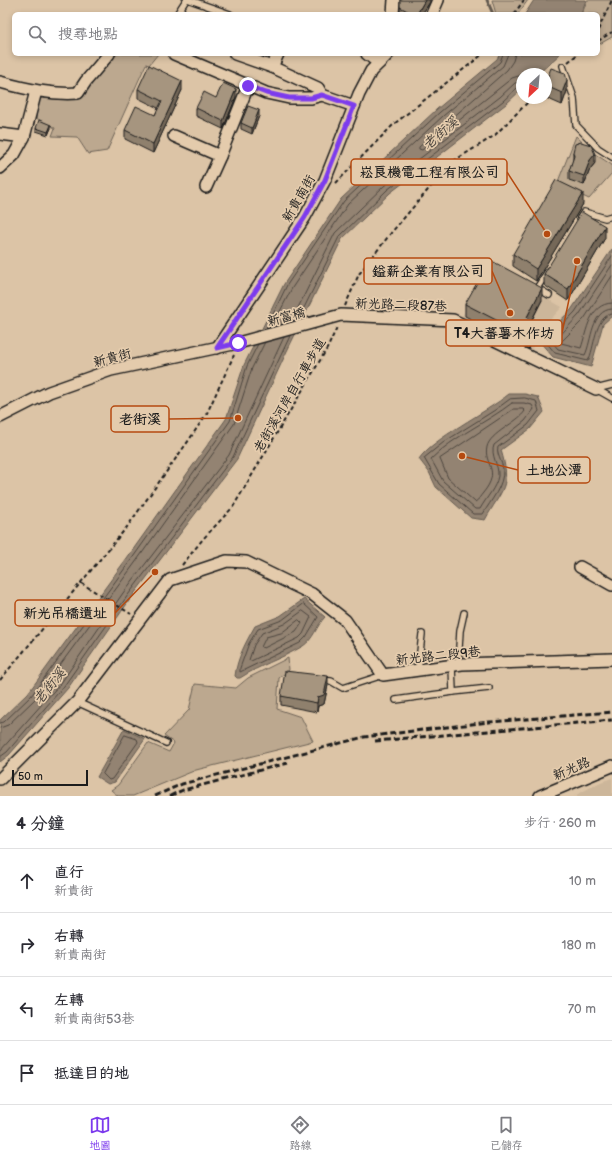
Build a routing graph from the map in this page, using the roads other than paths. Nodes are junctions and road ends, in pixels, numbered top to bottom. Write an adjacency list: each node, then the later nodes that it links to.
1 (186, 0): 5 (lane)
2 (190, 0): 6 (lane)
3 (394, 0): 7 (street)
4 (438, 0): 8 (street)
5 (178, 12)
6 (224, 12)
7 (393, 12)
8 (433, 12)
9 (107, 56): 20 (street)
10 (179, 56): 19 (street)
11 (241, 56): 17 (street)
12 (277, 56): 17 (street)
13 (370, 56): 15 (street)
14 (386, 56): 15 (street, 新貴南街)
15 (379, 63): 22 (street, 新貴南街)
16 (563, 66): 27 (lane)
17 (272, 67): 21 (street)
18 (0, 82): 20 (street)
19 (248, 86): 21 (street); 26 (street)
20 (36, 91): 25 (street)
21 (322, 95): 22 (street)
22 (354, 106): 37 (street, 新貴南街)
23 (0, 134): 25 (street)
24 (174, 136): 26 (street)
25 (24, 137): 28 (street)
26 (220, 156): 29 (street)
27 (612, 157)
28 (0, 168)
29 (206, 187)
30 (612, 216): 31 (lane)
31 (576, 225)
32 (553, 263): 34 (lane)
33 (531, 284): 34 (lane)
34 (537, 288): 35 (lane)
35 (549, 295)
36 (341, 315): 38 (street, 新富橋); 40 (street, 新光路二段87巷)
37 (217, 348): 38 (street, 新貴街); 42 (street, 新貴街)
38 (236, 348)
39 (612, 385): 40 (lane)
40 (596, 389): 41 (lane)
41 (612, 398)
42 (0, 417)
43 (580, 567): 44 (street)
44 (610, 580)
45 (464, 613): 48 (lane)
46 (422, 634): 49 (lane)
47 (612, 659): 48 (street, 新光路二段9巷)
48 (455, 665): 49 (street, 新光路二段9巷); 53 (lane)
49 (418, 670): 50 (street, 新光路二段9巷)
50 (383, 675): 51 (lane); 55 (street, 新光路二段9巷)
51 (315, 679)
52 (489, 688): 53 (lane)
53 (453, 692): 54 (lane)
54 (396, 700)
55 (77, 702): 56 (lane); 58 (street)
56 (166, 743)
57 (612, 766): 59 (street, 新光路)
58 (0, 779)
59 (540, 796)

